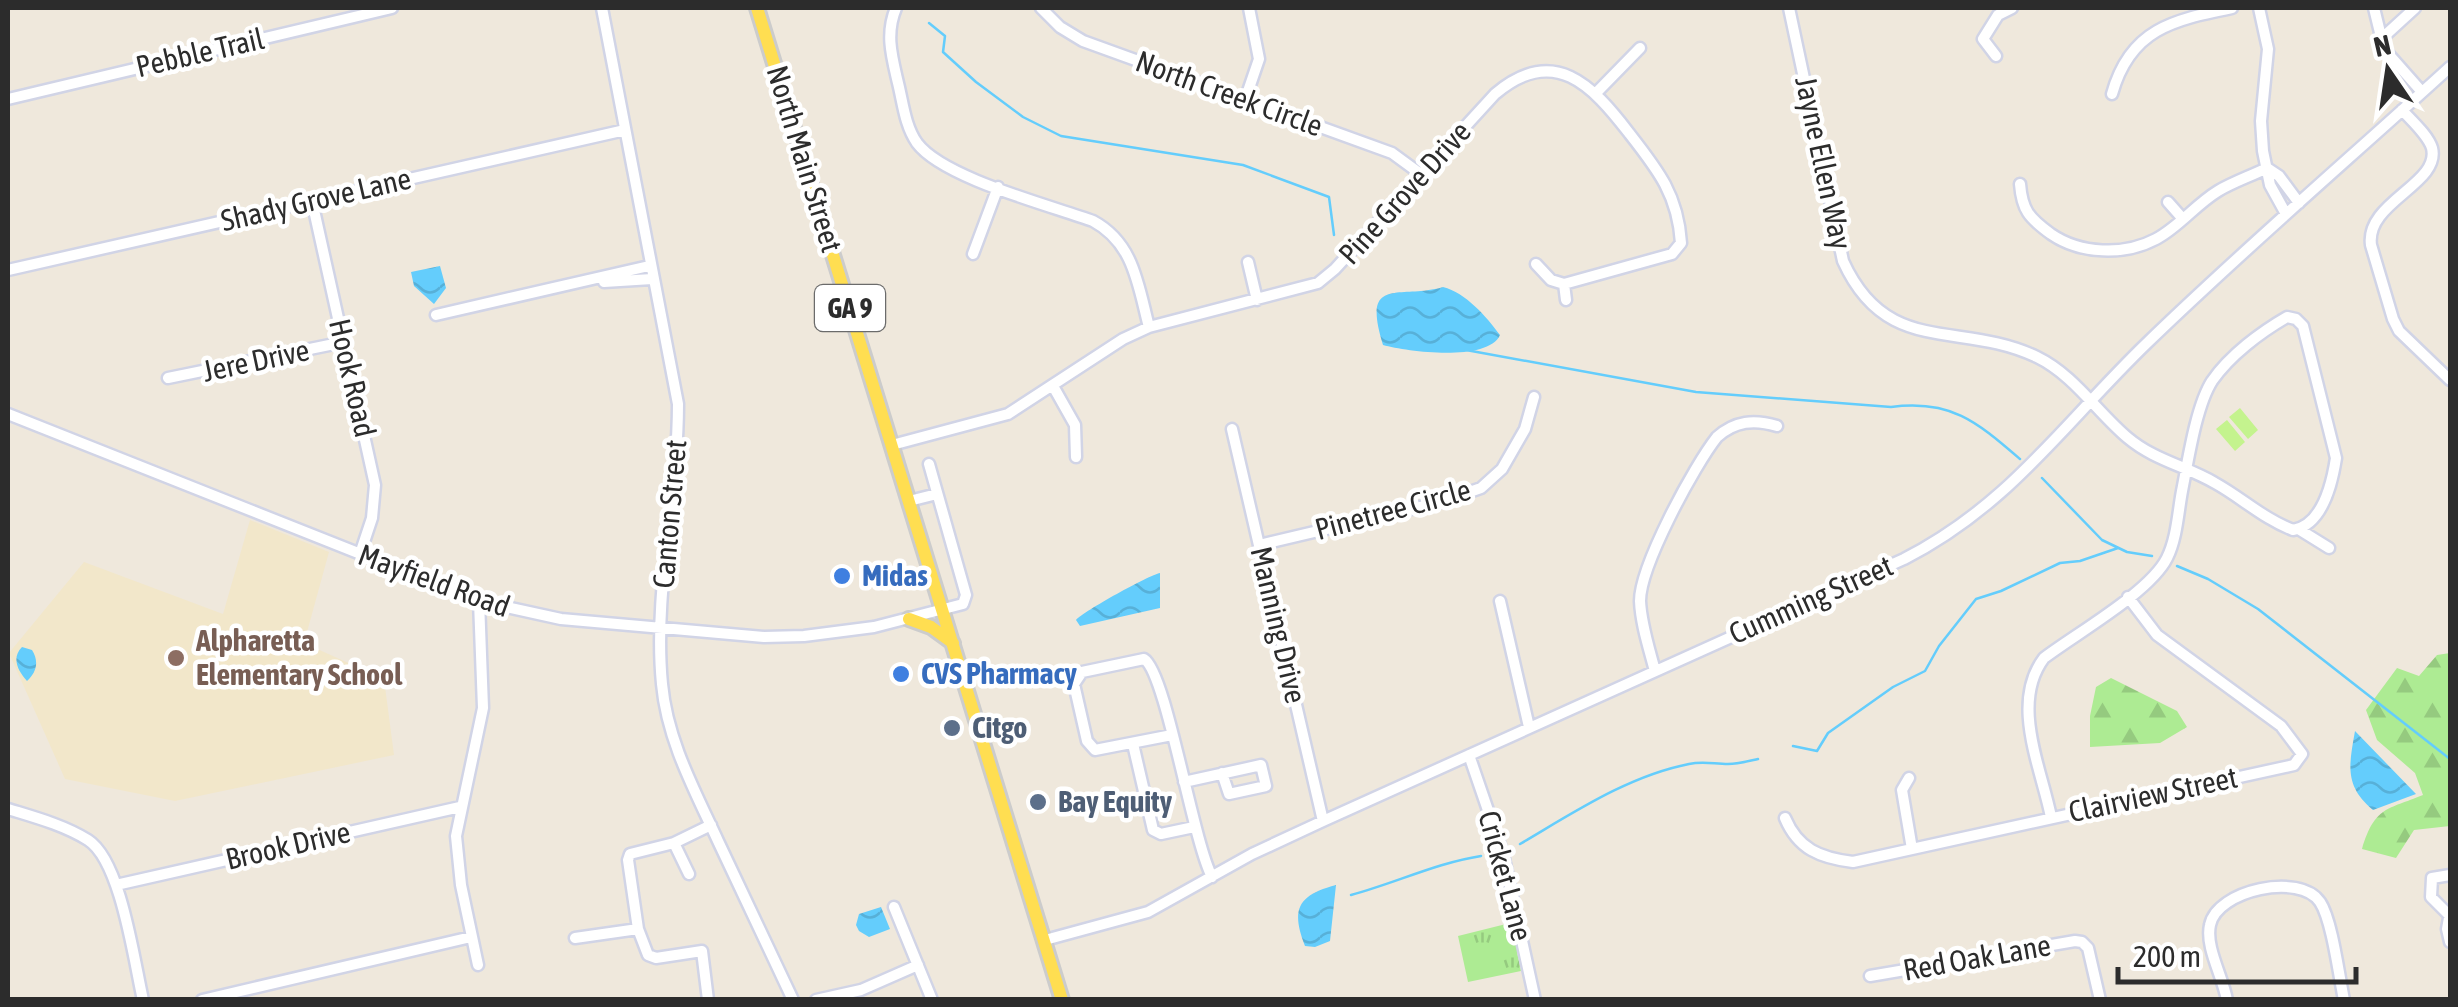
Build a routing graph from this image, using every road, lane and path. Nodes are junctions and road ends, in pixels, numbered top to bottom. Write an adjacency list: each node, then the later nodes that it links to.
1 (392, 8): 21 (street, Pebble Trail)
2 (602, 8): 24 (street, Canton Street)
3 (758, 8): 57 (main road, North Main Street / GA 9)
4 (896, 8): 28 (street)
5 (1040, 8): 22 (street, North Creek Circle)
6 (1249, 8): 22 (street)
7 (1789, 8): 53 (street, Jayne Ellen Way)
8 (2012, 8): 13 (street)
9 (2232, 8): 20 (street)
10 (2260, 8): 25 (street)
11 (2374, 8): 14 (street)
12 (2415, 8): 14 (street)
13 (1994, 16): 16 (street)
14 (2380, 40): 19 (street)
15 (1640, 48): 18 (street)
16 (1996, 56)
17 (2450, 67): 19 (street, Cumming Street)
18 (1597, 92): 26 (street, Pine Grove Drive); 34 (street, Pine Grove Drive)
19 (2422, 92): 23 (street, Cumming Street)
20 (2112, 94)
21 (8, 99)
22 (1245, 100): 26 (street, North Creek Circle)
23 (2402, 110): 31 (street, Cumming Street); 50 (street)
24 (624, 130): 29 (street, Shady Grove Lane); 39 (street, Canton Street)
25 (2268, 168): 31 (street); 32 (street); 33 (street)
26 (1422, 175): 44 (street, Pine Grove Drive)
27 (2020, 184): 33 (street)
28 (998, 187): 35 (street); 47 (street)
29 (312, 201): 40 (street, Shady Grove Lane); 48 (street, Hook Road)
30 (2168, 202): 33 (street)
31 (2299, 203): 32 (street, Cumming Street)
32 (2286, 214): 53 (street, Cumming Street)
33 (2183, 219)
34 (1678, 250): 36 (street); 43 (street)
35 (973, 254)
36 (1690, 256)
37 (1248, 262): 44 (street)
38 (1536, 264): 43 (street)
39 (649, 266): 41 (street); 42 (street, Canton Street)
40 (8, 270)
41 (628, 276): 42 (street); 46 (street)
42 (652, 279): 72 (street, Canton Street)
43 (1564, 284): 45 (street)
44 (1257, 300): 47 (street, Pine Grove Drive)
45 (1566, 300)
46 (436, 315)
47 (1149, 327): 51 (street, Pine Grove Drive)
48 (344, 342): 49 (street, Jere Drive); 66 (street, Hook Road)
49 (168, 378)
50 (2450, 380)
51 (1053, 386): 57 (street, Pine Grove Drive); 58 (street)
52 (1534, 397): 64 (street, Pinetree Circle)
53 (2091, 402): 60 (street, Jayne Ellen Way); 75 (street, Cumming Street)
54 (8, 414): 66 (street, Mayfield Road)
55 (1777, 426): 75 (street)
56 (1232, 430): 64 (street, Manning Drive)
57 (892, 445): 62 (main road, North Main Street / GA 9)
58 (1076, 457)
59 (929, 464): 61 (street)
60 (2186, 470): 63 (street, Jayne Ellen Way); 63 (street); 67 (street)
61 (937, 494): 62 (street); 70 (street)
62 (909, 501): 70 (main road, North Main Street / GA 9)
63 (2300, 530): 65 (street, Jayne Ellen Way)
64 (1260, 545): 88 (street, Manning Drive)
65 (2329, 548)
66 (360, 554): 68 (street, Mayfield Road)
67 (2128, 597): 76 (street); 86 (street, Clairview Street)
68 (479, 601): 72 (street, Mayfield Road); 84 (street)
69 (1500, 601): 77 (street)
70 (942, 609): 71 (street, Mayfield Road); 73 (main road, North Main Street / GA 9)
71 (910, 618): 72 (street, Mayfield Road); 73 (main road)
72 (661, 628): 89 (street, Canton Street)
73 (953, 643): 102 (main road, North Main Street / GA 9)
74 (2022, 663): 76 (street)
75 (1654, 670): 77 (street, Cumming Street)
76 (2033, 672): 86 (street)
77 (1529, 728): 80 (street, Cumming Street)
78 (1172, 735): 79 (street); 79 (street); 83 (street)
79 (1133, 744): 90 (street)
80 (1469, 755): 88 (street, Cumming Street); 114 (street, Cricket Lane)
81 (1222, 773): 83 (street)
82 (1909, 778): 92 (street)
83 (1184, 782): 90 (street)
84 (460, 807): 96 (street, Brook Drive); 100 (street)
85 (8, 809): 96 (street)
86 (2051, 817): 92 (street, Clairview Street)
87 (1786, 818): 92 (street, Clairview Street)
88 (1323, 821): 95 (street, Cumming Street)
89 (710, 825): 91 (street); 110 (street, Canton Street)
90 (1194, 826): 95 (street)
91 (674, 843): 93 (street); 99 (street)
92 (1912, 849)
93 (689, 874)
94 (2450, 875): 98 (street)
95 (1212, 877): 102 (street, Cumming Street)
96 (116, 885): 107 (street)
97 (894, 907): 105 (street)
98 (2450, 913): 103 (street)
99 (638, 930): 101 (street); 109 (street)
100 (472, 937): 104 (street); 108 (street)
101 (575, 938)
102 (1045, 940): 113 (main road, North Main Street / GA 9)
103 (2450, 942)
104 (478, 964)
105 (918, 965): 111 (street); 112 (street)
106 (1870, 976): 115 (street, Red Oak Lane)
107 (143, 1000)
108 (202, 1000)
109 (708, 1000)
110 (793, 1000)
111 (816, 1000)
112 (932, 1000)
113 (1062, 1000)
114 (1535, 1000)
115 (2100, 1000)
116 (2227, 1000): 117 (street)
117 (2344, 1000)

